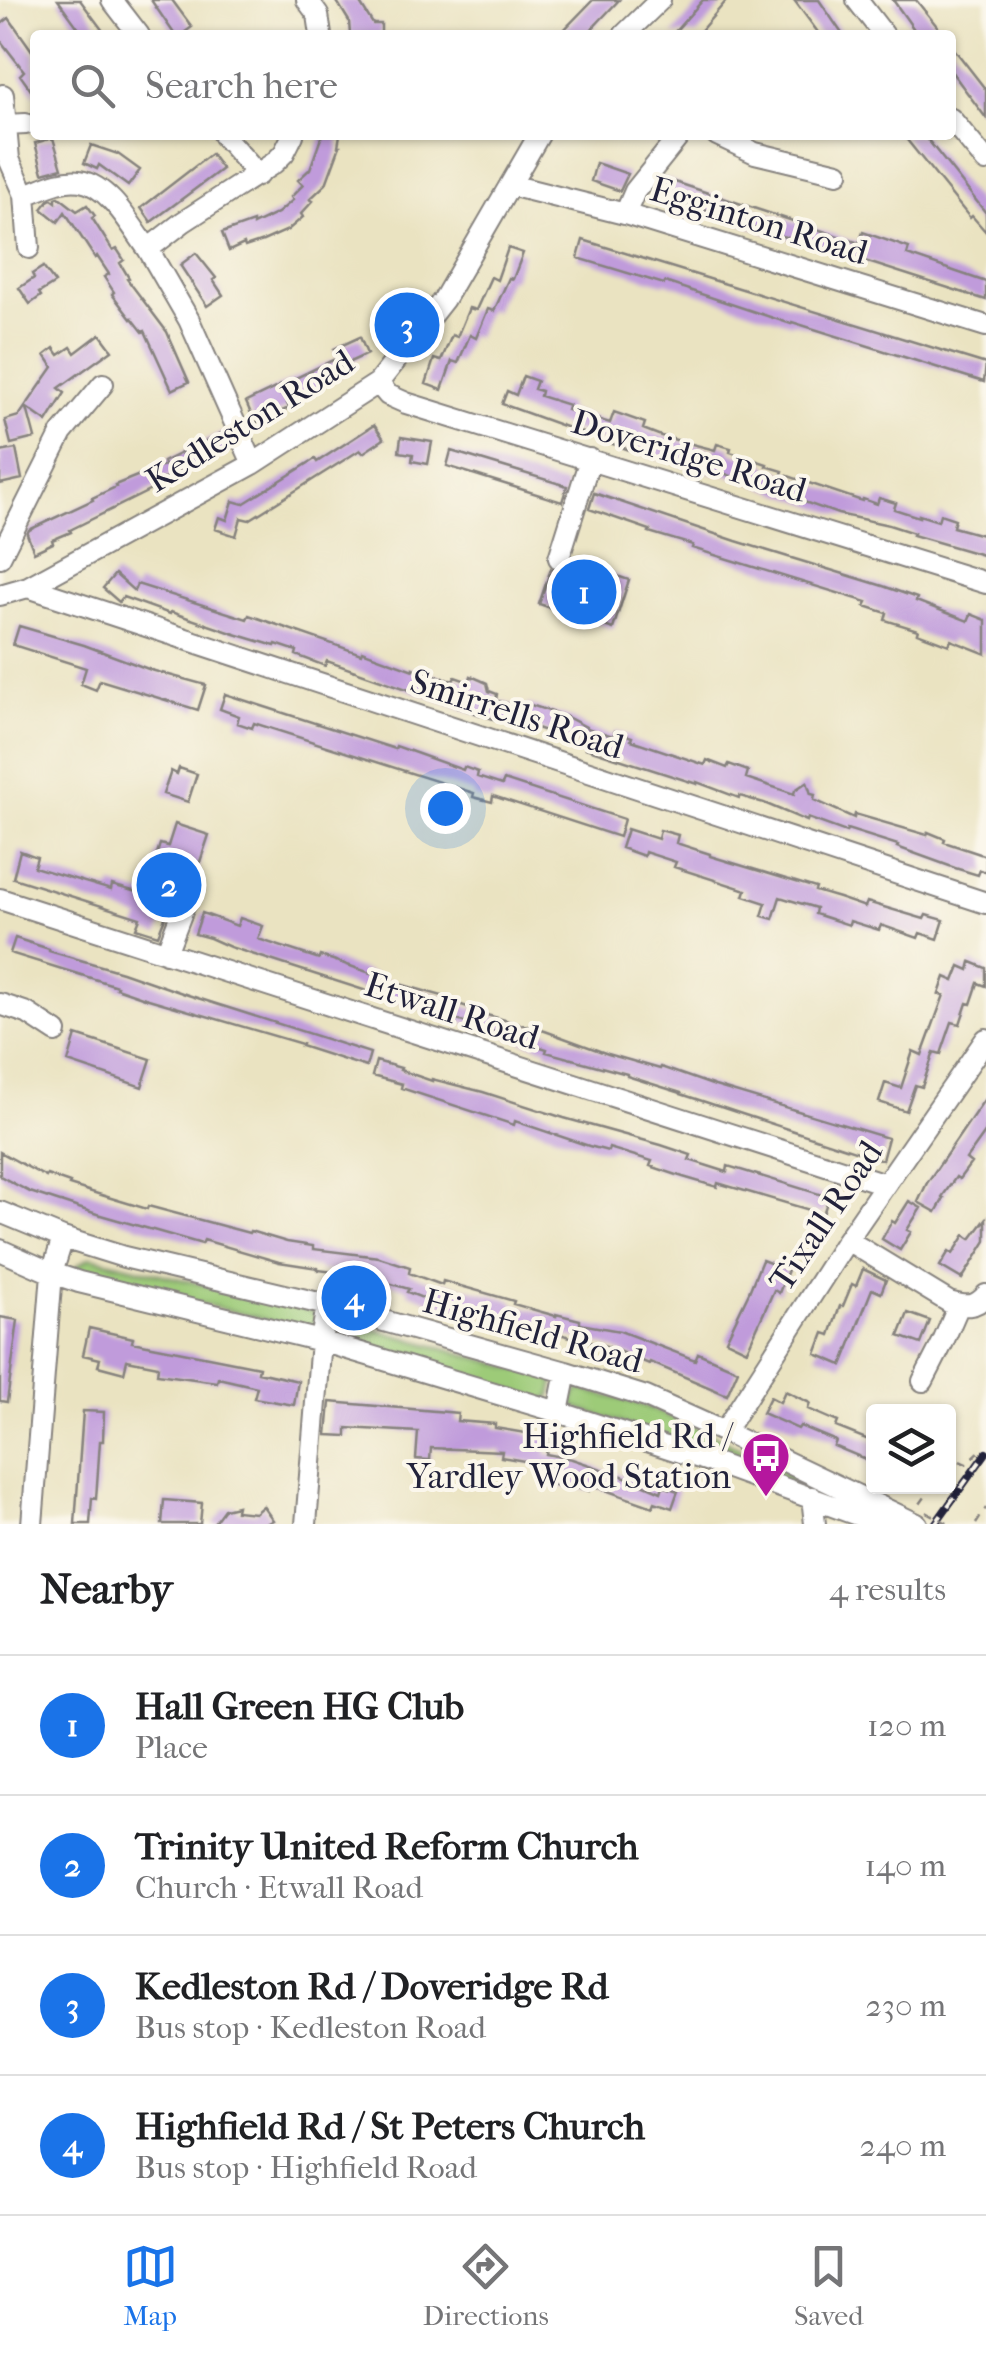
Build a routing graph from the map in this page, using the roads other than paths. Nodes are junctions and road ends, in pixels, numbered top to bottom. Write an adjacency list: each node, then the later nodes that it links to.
1 (112, 0): 5 (street)
2 (307, 0): 6 (street)
3 (660, 0): 7 (street)
4 (857, 0): 8 (street)
5 (135, 30)
6 (320, 30)
7 (629, 30)
8 (880, 30)
9 (3, 96): 20 (street)
10 (956, 125): 16 (street)
11 (228, 140): 18 (street)
12 (290, 140): 18 (street)
13 (536, 140): 19 (street, Kedleston Road)
14 (676, 140): 21 (street)
15 (728, 140): 17 (street)
16 (986, 161)
17 (838, 173)
18 (258, 175): 22 (street)
19 (510, 185): 21 (street, Egginton Road); 25 (street, Kedleston Road)
20 (25, 195): 22 (street); 23 (street)
21 (625, 214): 24 (street, Egginton Road)
22 (148, 248): 28 (street)
23 (29, 250)
24 (986, 326)
25 (378, 383): 27 (street, Doveridge Road); 28 (street, Kedleston Road)
26 (103, 384): 29 (street)
27 (590, 459): 30 (street); 31 (street, Doveridge Road)
28 (253, 464): 32 (street, Kedleston Road)
29 (0, 557)
30 (559, 558)
31 (986, 583)
32 (28, 587): 33 (street, Kedleston Road); 36 (street, Smirrells Road)
33 (0, 595)
34 (190, 891): 37 (street)
35 (0, 900): 37 (street, Etwall Road)
36 (986, 903)
37 (166, 953): 41 (street, Etwall Road)
38 (0, 1004): 39 (street)
39 (56, 1032)
40 (986, 1039): 41 (street, Tixall Road)
41 (885, 1184): 44 (street, Tixall Road)
42 (0, 1212): 43 (street, Highfield Road)
43 (63, 1238): 46 (street); 48 (street, Highfield Road)
44 (847, 1240): 49 (street); 54 (street, Tixall Road)
45 (0, 1250): 46 (street, Highfield Road)
46 (52, 1273): 50 (street, Highfield Road); 58 (street)
47 (986, 1295): 49 (street)
48 (327, 1305): 50 (street); 51 (street, Highfield Road)
49 (958, 1305): 52 (street)
50 (321, 1342): 53 (street, Highfield Road); 59 (street)
51 (566, 1372): 53 (street); 54 (street, Highfield Road)
52 (923, 1380)
53 (558, 1412): 55 (street, Highfield Road)
54 (724, 1432): 56 (street, Highfield Road)
55 (812, 1497): 56 (street, Highfield Road); 60 (street)
56 (858, 1514): 57 (street, Highfield Road); 61 (street, Highfield Road)
57 (917, 1516)
58 (32, 1524)
59 (306, 1524)
60 (815, 1524)
61 (882, 1524)

